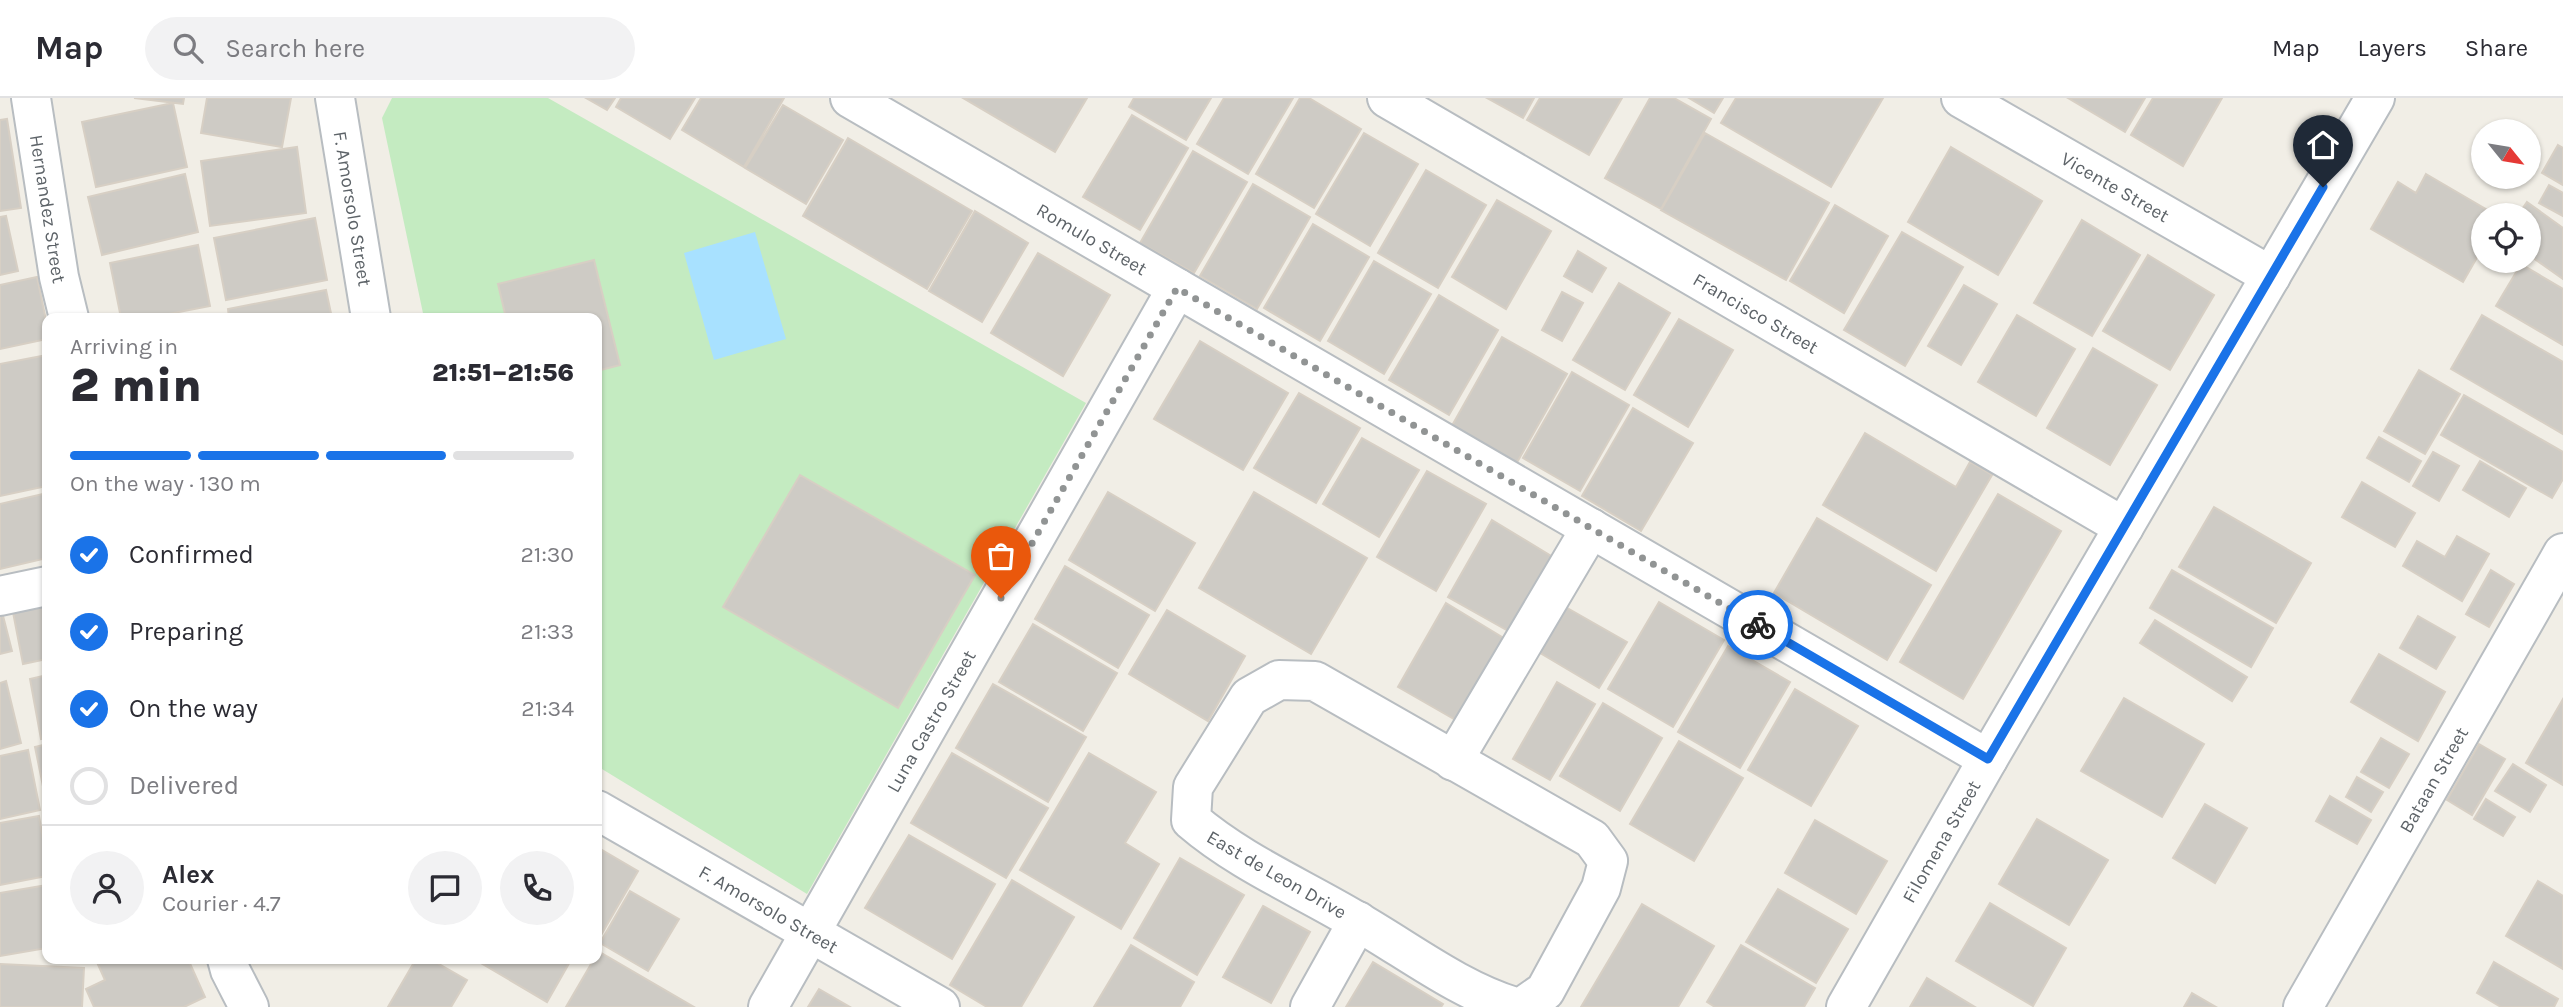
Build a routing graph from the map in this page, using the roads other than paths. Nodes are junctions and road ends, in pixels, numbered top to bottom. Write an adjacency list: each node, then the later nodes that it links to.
1 (31, 98): 9 (street, Hernandez Street)
2 (335, 98): 10 (street, F. Amorsolo Street)
3 (850, 98): 8 (street, Romulo Street)
4 (1387, 98): 11 (street, Francisco Street)
5 (1961, 98): 7 (street, Vicente Street)
6 (2375, 98): 7 (street, Filomena Street)
7 (2271, 276): 11 (street, Filomena Street)
8 (1177, 288): 12 (street, Romulo Street); 20 (street, Luna Castro Street)
9 (68, 313)
10 (370, 313)
11 (2124, 527): 16 (street, Filomena Street)
12 (1591, 528): 16 (street, Romulo Street); 17 (street)
13 (2563, 553): 29 (street, Bataan Street)
14 (42, 587): 15 (street)
15 (0, 596)
16 (1988, 759): 28 (street, Filomena Street)
17 (1453, 761): 19 (street, East de Leon Drive); 27 (street, East de Leon Drive)
18 (602, 813): 20 (street, F. Amorsolo Street)
19 (1358, 921): 25 (street, East de Leon Drive); 26 (street, East de Leon Drive)
20 (812, 932): 23 (street, Luna Castro Street); 24 (street, F. Amorsolo Street)
21 (228, 964): 22 (street)
22 (249, 1007)
23 (768, 1007)
24 (940, 1007)
25 (1310, 1007)
26 (1515, 1007)
27 (1522, 1007)
28 (1846, 1007)
29 (2303, 1007)

